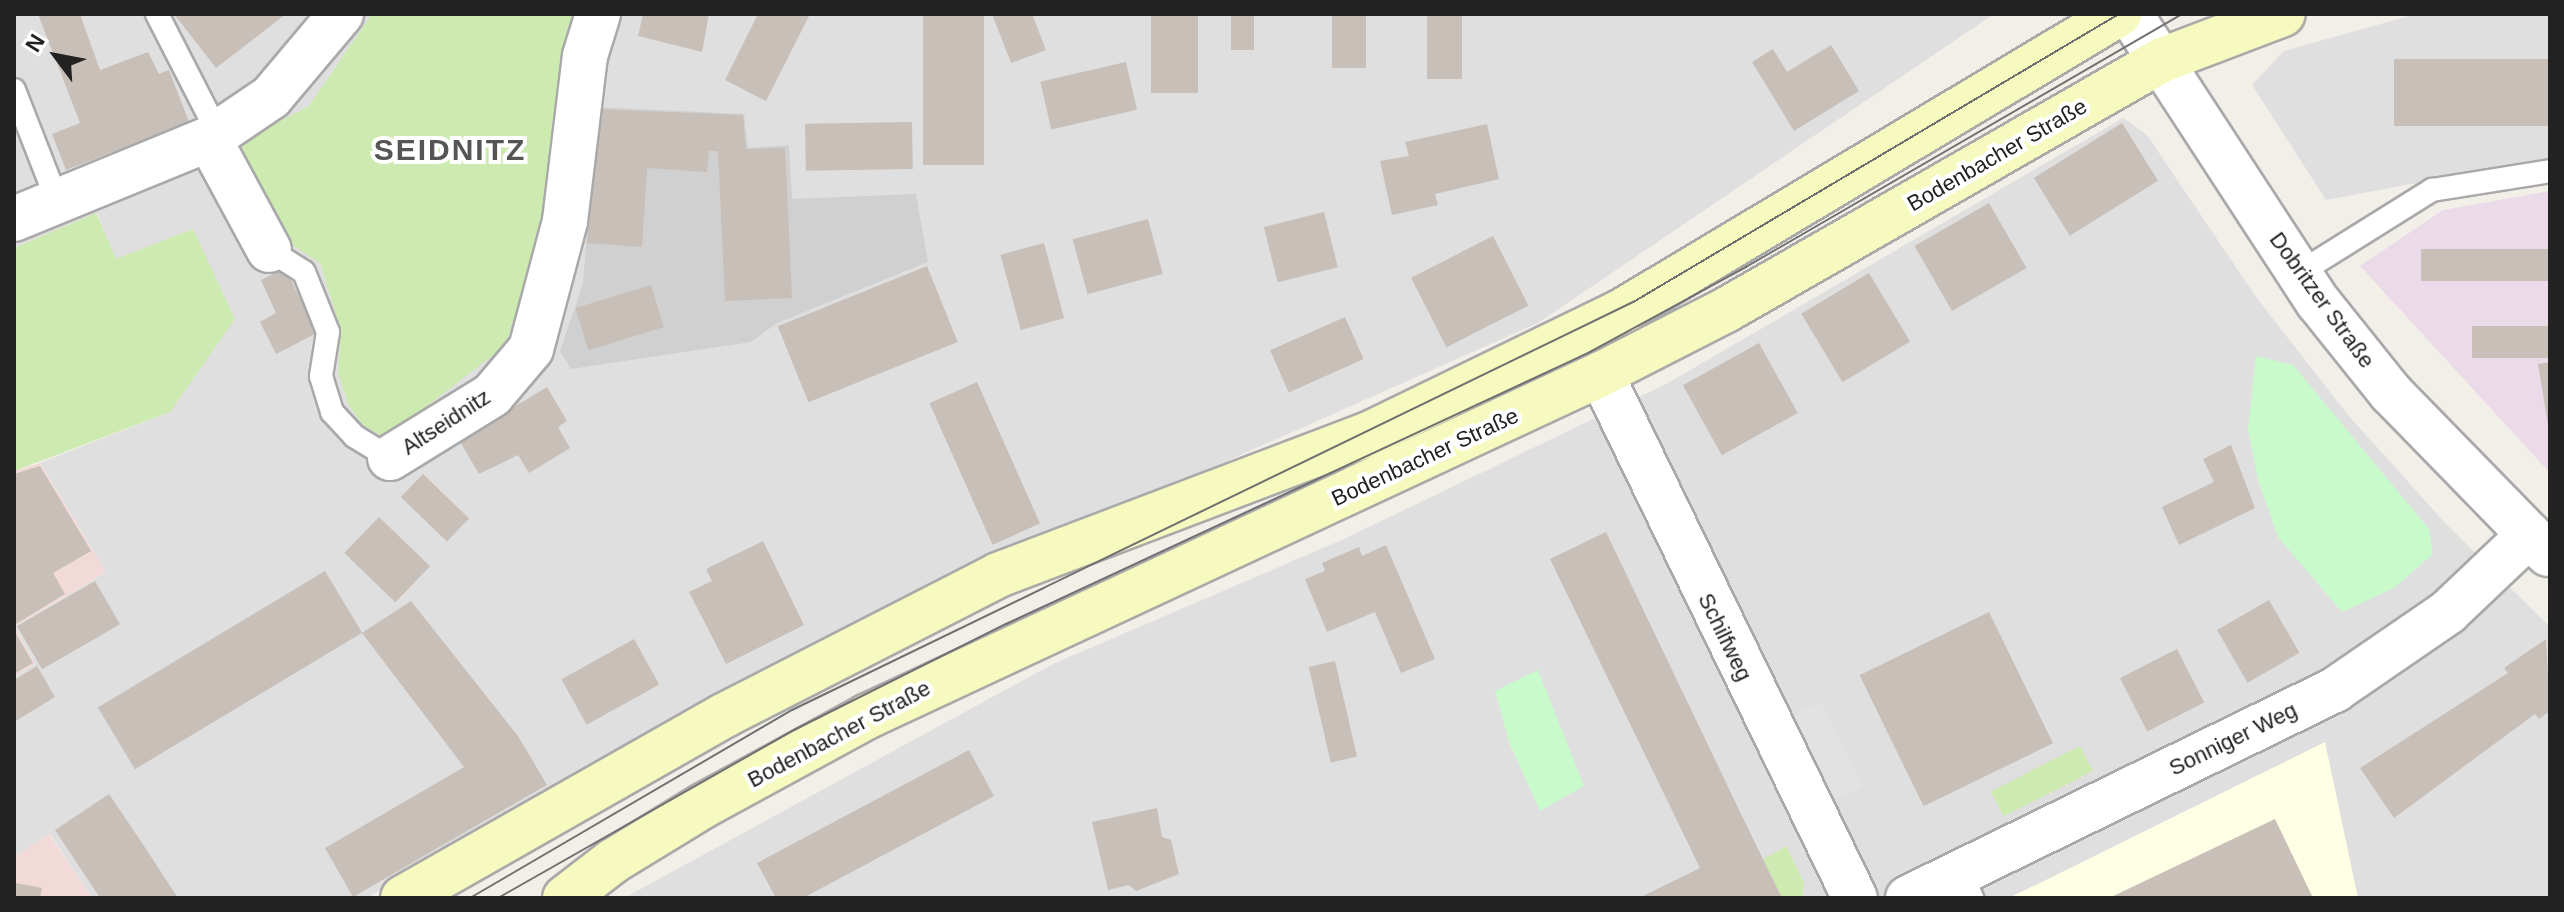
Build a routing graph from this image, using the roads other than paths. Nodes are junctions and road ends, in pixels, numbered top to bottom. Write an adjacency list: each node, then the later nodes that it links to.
1 (157, 14): 9 (lane)
2 (341, 14): 9 (street)
3 (598, 14): 16 (street, Altseidnitz)
4 (2119, 14): 19 (street, Bodenbacher Straße)
5 (2130, 14): 7 (street, Dobritzer Straße)
6 (2283, 14): 7 (street, Bodenbacher Straße)
7 (2162, 60): 14 (street, Dobritzer Straße); 15 (street, Bodenbacher Straße)
8 (14, 90): 11 (lane)
9 (214, 136): 11 (street); 13 (street, Altseidnitz)
10 (2550, 171): 14 (lane)
11 (58, 203): 12 (street)
12 (14, 219)
13 (269, 250): 16 (lane, Altseidnitz)
14 (2299, 273): 17 (street, Dobritzer Straße)
15 (1601, 374): 20 (street, Bodenbacher Straße); 21 (street, Schilfweg)
16 (390, 458)
17 (2539, 546): 18 (street, Sonniger Weg)
18 (1966, 885): 22 (street, Sonniger Weg)
19 (403, 898)
20 (565, 898)
21 (1855, 898)
22 (1908, 898)

